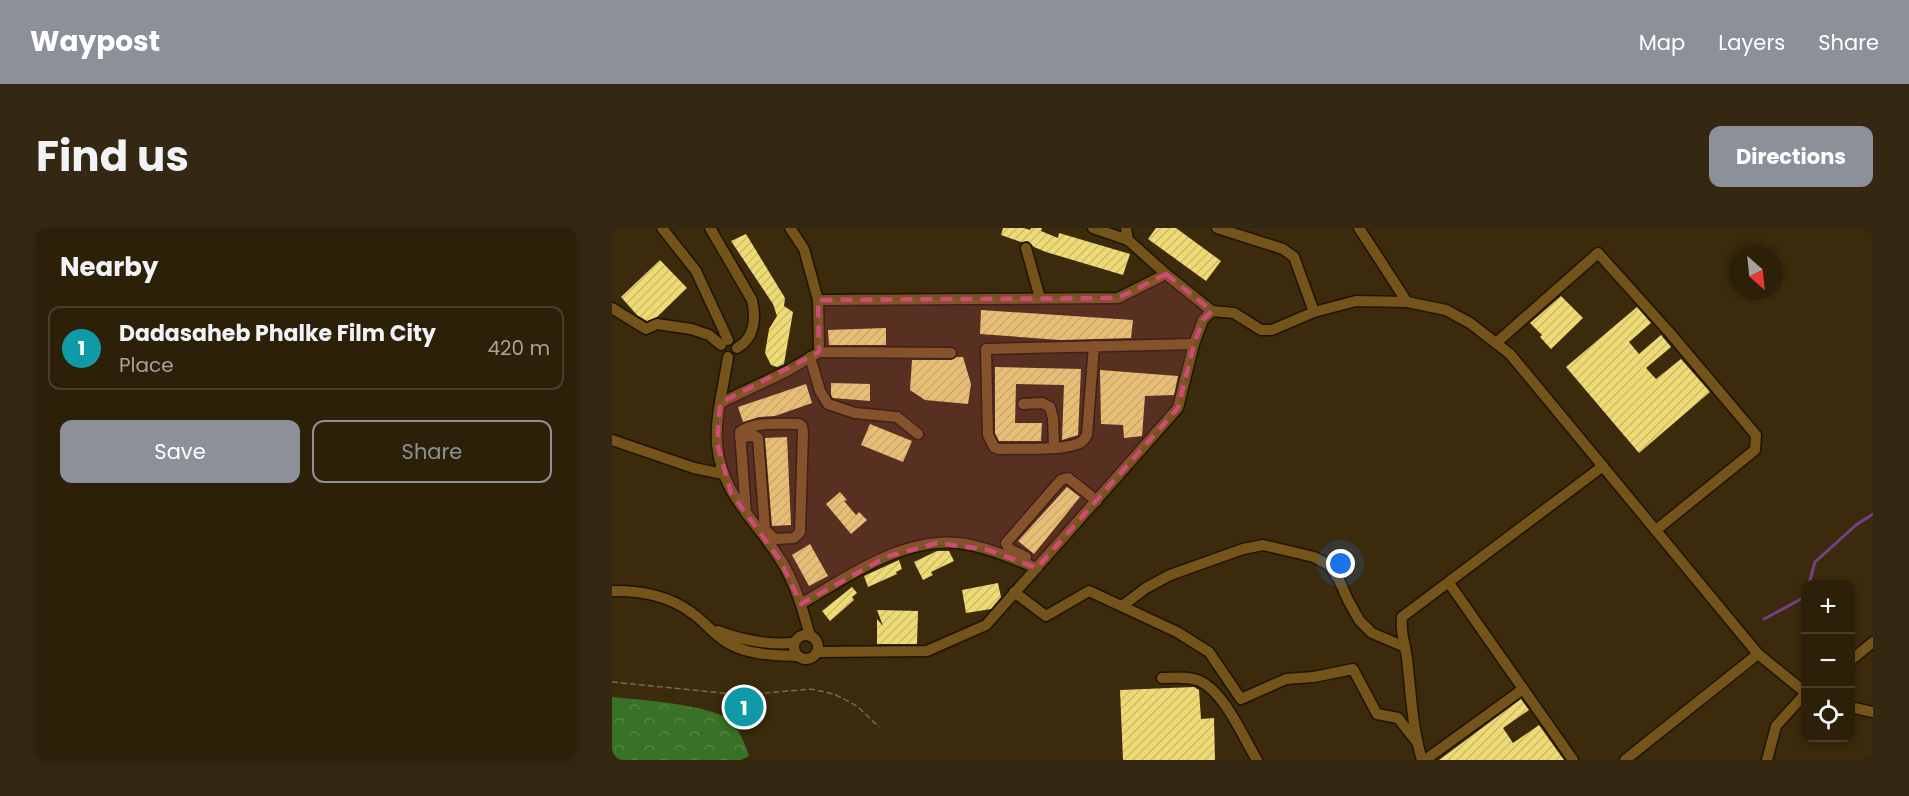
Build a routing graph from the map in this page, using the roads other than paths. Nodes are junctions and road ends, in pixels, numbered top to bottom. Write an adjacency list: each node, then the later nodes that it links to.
1 (662, 228): 16 (street)
2 (710, 228): 20 (street)
3 (790, 228): 11 (street)
4 (1093, 228): 7 (street)
5 (1217, 228): 15 (street)
6 (1359, 228): 12 (street)
7 (1127, 234): 9 (street)
8 (1026, 248): 10 (street)
9 (1166, 274): 10 (street); 14 (street)
10 (1040, 298): 11 (street)
11 (818, 300): 22 (street)
12 (1407, 302): 15 (street); 17 (street)
13 (612, 308): 16 (street)
14 (1212, 311): 15 (street); 18 (street)
15 (1314, 312)
16 (724, 342): 20 (street); 23 (street)
17 (1496, 343): 30 (street); 34 (street)
18 (1194, 344): 19 (street); 32 (street)
19 (1094, 346): 29 (street); 29 (street)
20 (737, 348): 23 (street)
21 (951, 353): 22 (street)
22 (815, 355): 24 (street); 26 (street)
23 (728, 357): 24 (street)
24 (720, 403): 31 (street)
25 (1023, 404): 29 (street)
26 (918, 434)
27 (740, 437): 27 (street); 33 (street)
28 (612, 440): 31 (street)
29 (1054, 447)
30 (1603, 466): 34 (street); 36 (street)
31 (723, 474): 33 (street)
32 (1097, 501): 35 (street); 35 (street)
33 (746, 513): 40 (street)
34 (1656, 530): 47 (street)
35 (1038, 566): 38 (street); 40 (street)
36 (1449, 583): 45 (street); 51 (street)
37 (612, 591): 41 (street)
38 (1014, 592): 39 (street); 46 (street)
39 (1122, 606): 45 (street); 56 (street)
40 (801, 607): 42 (street); 43 (street)
41 (709, 628): 43 (street); 48 (street)
42 (810, 636): 43 (street); 46 (street)
43 (796, 640): 48 (street)
44 (1873, 642): 49 (street)
45 (1405, 647): 56 (street)
46 (817, 652): 48 (street)
47 (1758, 654): 52 (street); 60 (street)
48 (797, 656)
49 (1855, 658)
50 (1162, 678): 57 (street)
51 (1523, 688): 58 (street); 59 (street)
52 (1801, 689)
53 (1801, 698): 61 (street)
54 (1855, 709): 55 (street)
55 (1873, 712)
56 (1416, 741): 58 (street)
57 (1257, 760)
58 (1423, 760)
59 (1573, 760)
60 (1625, 760)
61 (1767, 760)

